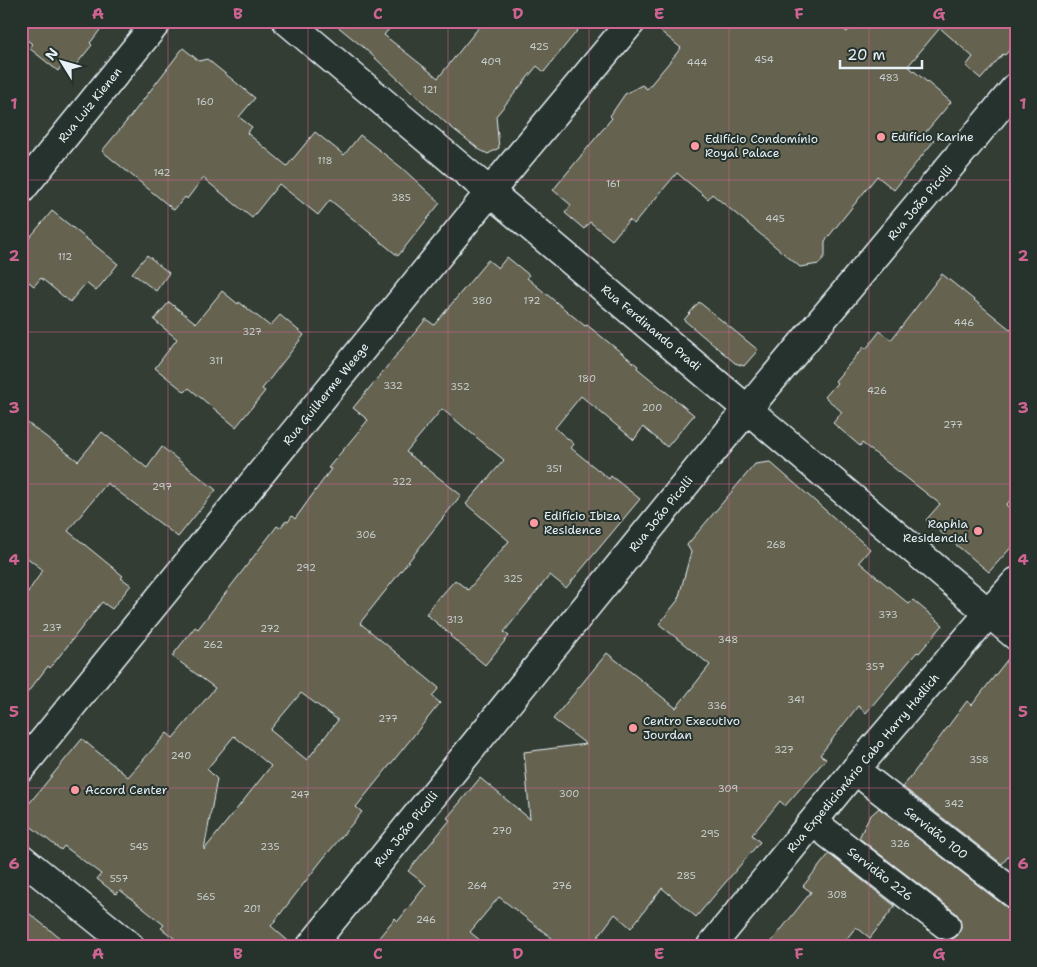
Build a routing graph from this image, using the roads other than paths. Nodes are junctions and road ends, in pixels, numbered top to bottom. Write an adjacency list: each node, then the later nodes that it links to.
1 (158, 21): 5 (street, Rua Luiz Kienen)
2 (287, 21): 6 (street, Rua Ferdinando Pradi)
3 (632, 21): 6 (street, Rua Guilherme Weege)
4 (1016, 87): 7 (street, Rua João Picolli)
5 (21, 190)
6 (490, 192): 7 (street, Rua Ferdinando Pradi); 11 (street, Rua Guilherme Weege)
7 (748, 409): 9 (street, Rua Ferdinando Pradi); 18 (street, Rua João Picolli)
8 (1016, 582): 9 (street, Rua Expedicionário Cabo Harry Hadlich)
9 (989, 613): 10 (street, Rua Ferdinando Pradi); 12 (street, Rua Expedicionário Cabo Harry Hadlich)
10 (1016, 636)
11 (21, 768)
12 (856, 770): 13 (street, Rua Expedicionário Cabo Harry Hadlich); 15 (street, Servidão 100)
13 (813, 822): 16 (street, Servidão 226); 19 (street, Rua Expedicionário Cabo Harry Hadlich)
14 (21, 858): 17 (street)
15 (1016, 895)
16 (946, 925)
17 (130, 946)
18 (311, 946)
19 (711, 946)

